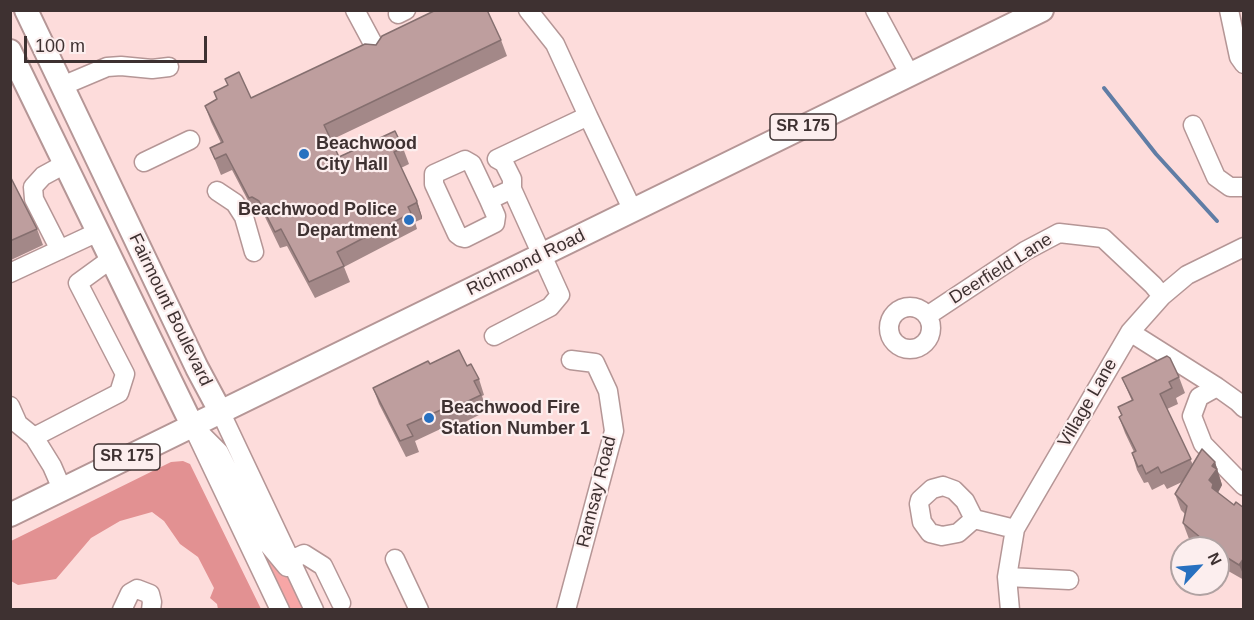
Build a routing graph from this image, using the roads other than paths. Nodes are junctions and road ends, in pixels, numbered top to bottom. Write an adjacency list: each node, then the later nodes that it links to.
1 (26, 10): 14 (main road, Fairmount Boulevard)
2 (355, 10): 9 (street)
3 (528, 10): 15 (street)
4 (875, 10): 12 (street)
5 (1042, 10): 12 (main road, Richmond Road / SR 175)
6 (1228, 10): 10 (street)
7 (10, 15): 14 (main road)
8 (10, 51): 13 (main road, Fairmount Boulevard)
9 (377, 51)
10 (1244, 64)
11 (169, 67): 14 (street)
12 (910, 75): 24 (main road, Richmond Road / SR 175)
13 (24, 79): 19 (main road, Fairmount Boulevard); 26 (main road)
14 (62, 86): 26 (main road, Fairmount Boulevard)
15 (588, 116): 21 (street); 24 (street)
16 (1192, 125): 20 (street)
17 (190, 140): 18 (street)
18 (144, 162)
19 (65, 164): 25 (main road, Fairmount Boulevard); 28 (street)
20 (1244, 187)
21 (512, 189): 23 (street); 30 (street)
22 (218, 191): 29 (street)
23 (489, 200)
24 (633, 211): 30 (main road, Richmond Road / SR 175)
25 (98, 232): 28 (street); 31 (main road, Fairmount Boulevard)
26 (133, 234): 41 (main road, Fairmount Boulevard)
27 (1244, 247): 33 (street, Village Lane)
28 (60, 250): 32 (street)
29 (254, 252)
30 (543, 255): 36 (street); 41 (main road, Richmond Road / SR 175)
31 (111, 259): 41 (main road); 42 (main road, Fairmount Boulevard); 43 (street)
32 (10, 273)
33 (1161, 296): 34 (street, Deerfield Lane); 35 (street, Village Lane)
34 (927, 316)
35 (1130, 332): 38 (street); 48 (street, Village Lane)
36 (494, 336)
37 (571, 360): 60 (street, Ramsay Road)
38 (1217, 387): 40 (street); 44 (street)
39 (10, 406): 43 (street)
40 (1244, 408)
41 (220, 411): 42 (main road, Richmond Road / SR 175); 50 (street, Fairmount Boulevard)
42 (192, 425): 45 (main road, Richmond Road / SR 175); 53 (street); 57 (street, Fairmount Boulevard)
43 (34, 437): 45 (street)
44 (1244, 486)
45 (62, 489): 46 (main road, Richmond Road / SR 175)
46 (10, 515)
47 (974, 519): 48 (street)
48 (1015, 530): 51 (street, Village Lane)
49 (395, 559): 59 (street)
50 (291, 560): 53 (street, Fairmount Boulevard); 54 (street)
51 (1007, 577): 52 (street); 61 (street, Village Lane)
52 (1069, 580)
53 (301, 581): 58 (street, Fairmount Boulevard)
54 (341, 603)
55 (122, 609): 56 (street)
56 (151, 609)
57 (280, 609)
58 (314, 609)
59 (419, 609)
60 (566, 609)
61 (1010, 609)

